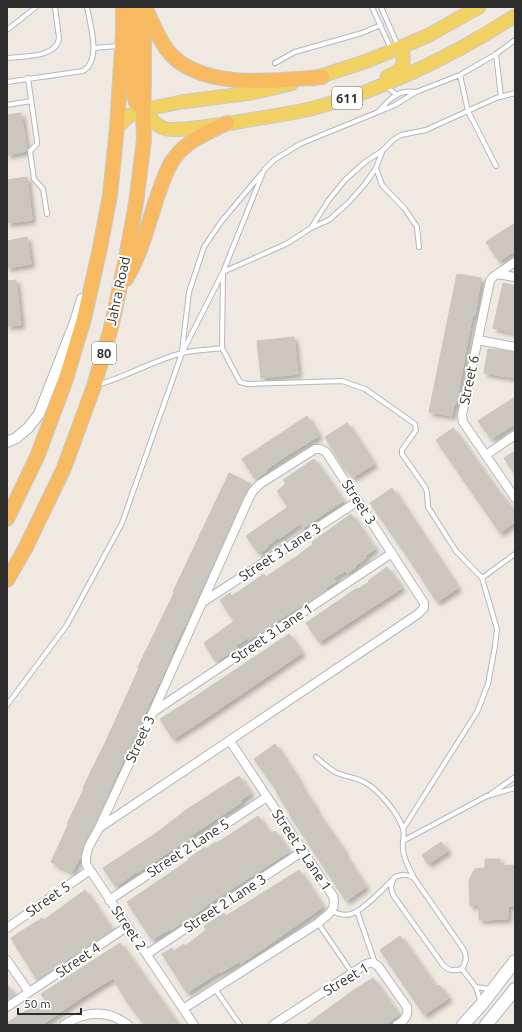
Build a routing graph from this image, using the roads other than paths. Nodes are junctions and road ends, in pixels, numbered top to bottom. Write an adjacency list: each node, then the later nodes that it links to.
1 (36, 7): 12 (lane)
2 (55, 7): 18 (lane)
3 (87, 7): 15 (lane)
4 (123, 7): 14 (highway, Jahra Road / 80)
5 (132, 7): 27 (highway)
6 (144, 7): 21 (highway); 27 (highway)
7 (372, 7): 11 (lane)
8 (381, 7): 16 (lane)
9 (479, 7): 16 (main road, 611)
10 (515, 16): 24 (main road, 611)
11 (380, 25): 16 (lane); 19 (lane)
12 (7, 30)
13 (515, 40): 17 (lane)
14 (122, 46): 15 (lane); 36 (highway, Jahra Road / 80)
15 (94, 48): 22 (lane)
16 (395, 49): 21 (main road, 611); 24 (main road)
17 (496, 54): 20 (lane); 29 (lane)
18 (7, 58)
19 (275, 63)
20 (460, 75): 25 (lane); 33 (lane)
21 (322, 77): 32 (main road, 611)
22 (28, 78): 23 (lane); 30 (lane)
23 (7, 82)
24 (381, 86): 28 (lane); 35 (main road, 611)
25 (416, 92): 28 (lane); 34 (lane)
26 (515, 93): 29 (lane)
27 (139, 95): 32 (highway)
28 (397, 95): 34 (lane)
29 (501, 97): 33 (lane)
30 (31, 101): 31 (lane); 41 (lane)
31 (7, 105)
32 (143, 110): 35 (main road, 611); 36 (main road, 611); 49 (highway, Jahra Road / 80)
33 (468, 111): 37 (lane); 38 (lane)
34 (378, 112): 40 (lane)
35 (227, 123): 49 (highway)
36 (117, 127): 43 (highway, Jahra Road / 80)
37 (382, 151): 39 (lane); 42 (lane)
38 (496, 166)
39 (376, 168): 42 (lane); 44 (lane)
40 (264, 170): 46 (lane); 53 (lane)
41 (47, 214)
42 (311, 228): 46 (lane)
43 (103, 230): 56 (street); 60 (highway, Jahra Road / 80)
44 (418, 247)
45 (515, 262): 47 (street)
46 (223, 272): 52 (lane); 53 (lane)
47 (497, 274): 48 (street); 50 (street, Street 6)
48 (515, 277)
49 (119, 291): 54 (highway, Jahra Road / 80)
50 (478, 340): 51 (street); 57 (street, Street 6)
51 (515, 347)
52 (222, 348): 53 (lane); 63 (lane)
53 (182, 353): 54 (lane); 66 (lane)
54 (94, 386): 64 (highway, Jahra Road / 80)
55 (515, 434): 57 (street)
56 (7, 442)
57 (486, 455): 58 (street, Street 6)
58 (515, 498)
59 (358, 501): 61 (street, Street 3); 65 (street, Street 3 Lane 3); 65 (street, Street 3)
60 (7, 519)
61 (392, 553): 67 (street, Street 3 Lane 1); 68 (street, Street 3)
62 (515, 554): 63 (lane)
63 (482, 578): 75 (lane)
64 (7, 580)
65 (202, 602): 67 (street, Street 3)
66 (7, 705)
67 (152, 712): 74 (street, Street 3)
68 (230, 741): 73 (street, Street 2 Lane 1); 74 (street, Street 3)
69 (316, 757): 75 (lane)
70 (515, 777): 72 (lane)
71 (515, 788): 72 (lane)
72 (487, 796): 76 (lane)
73 (267, 797): 77 (street, Street 2 Lane 1); 81 (street, Street 2 Lane 5)
74 (99, 828): 78 (street, Street 2)
75 (403, 829): 76 (lane)
76 (403, 841): 80 (lane)
77 (303, 851): 82 (street, Street 2 Lane 1); 87 (street, Street 2 Lane 3)
78 (90, 870): 81 (street, Street 2); 86 (street, Street 5)
79 (395, 877): 80 (lane); 83 (lane); 91 (lane)
80 (414, 878): 91 (lane)
81 (110, 900): 85 (street, Street 2)
82 (332, 911): 83 (lane); 84 (street, Street 2 Lane 1)
83 (357, 911): 90 (lane)
84 (318, 923): 92 (lane); 94 (street, Street 2 Lane 1)
85 (128, 926): 87 (street, Street 2); 97 (street, Street 4)
86 (7, 928)
87 (147, 954): 100 (street, Street 2)
88 (7, 960): 97 (street)
89 (515, 961): 95 (main road)
90 (375, 963): 92 (street, Street 1); 107 (street, Street 1)
91 (462, 969): 93 (lane)
92 (352, 973): 106 (street, Street 1)
93 (476, 987): 95 (lane); 98 (lane)
94 (215, 988): 100 (street, Street 2 Lane 1); 105 (lane)
95 (493, 989): 98 (main road)
96 (515, 989): 101 (main road)
97 (29, 992): 99 (street, Street 4)
98 (482, 1004): 108 (main road)
99 (7, 1007)
100 (183, 1009): 104 (street, Street 2)
101 (489, 1024)
102 (64, 1025): 103 (street)
103 (128, 1025)
104 (194, 1025)
105 (240, 1025)
106 (273, 1025)
107 (397, 1025)
108 (463, 1025)

